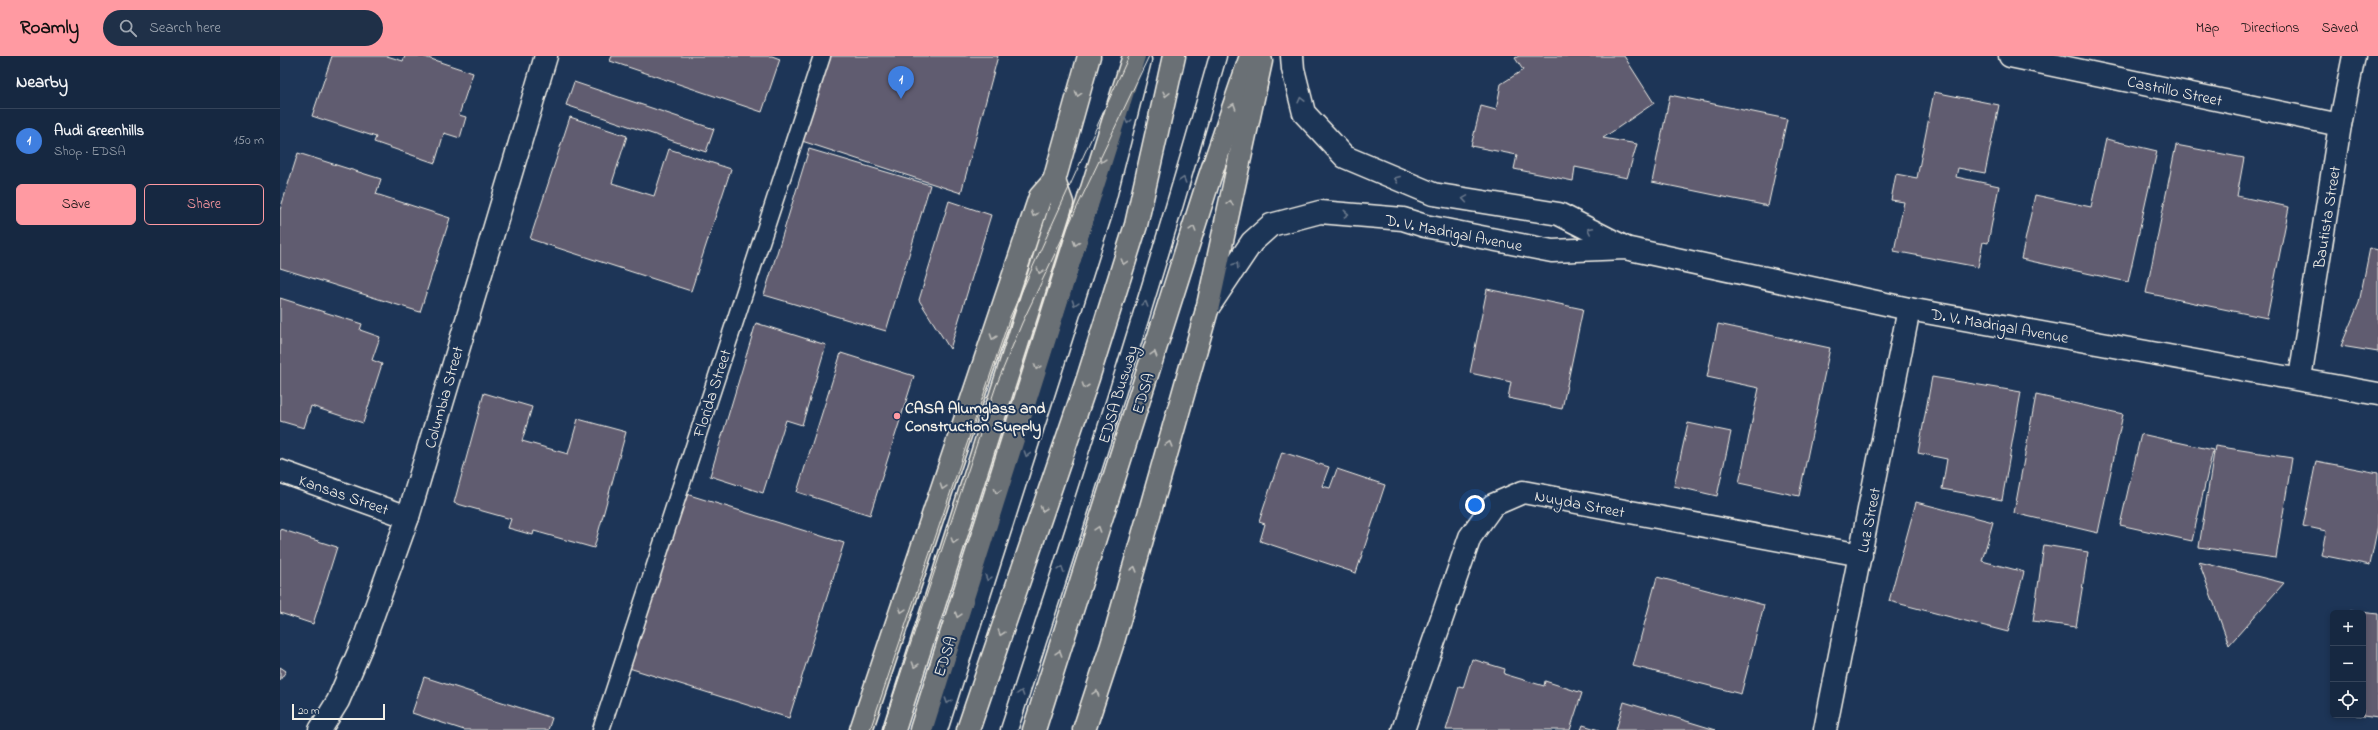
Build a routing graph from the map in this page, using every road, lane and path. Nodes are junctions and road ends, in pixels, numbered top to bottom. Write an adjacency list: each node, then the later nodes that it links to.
1 (546, 56): 24 (street, Columbia Street)
2 (822, 56): 27 (lane, Florida Street)
3 (1089, 56): 14 (highway, one-way to 14)
4 (1134, 56): 15 (highway, EDSA, one-way to 15)
5 (1144, 56): 15 (lane, one-way to 15)
6 (1174, 56): 32 (highway, one-way to 32)
7 (1218, 56): 33 (lane, EDSA Busway, one-way to 7)
8 (1250, 56): 34 (highway, EDSA, one-way to 8)
9 (1263, 56): 18 (highway, one-way to 9)
10 (1292, 56): 16 (street, D. V. Madrigal Avenue, one-way to 10)
11 (2010, 56): 13 (street, Castrillo Street)
12 (2354, 56): 13 (street, Bautista Street)
13 (2340, 125): 19 (street, Bautista Street)
14 (1054, 180): 21 (highway, one-way to 21); 22 (highway, one-way to 22)
15 (1096, 210): 30 (highway, EDSA, one-way to 30); 31 (lane, one-way to 31)
16 (1625, 248): 17 (street, D. V. Madrigal Avenue); 18 (street, D. V. Madrigal Avenue, one-way to 16)
17 (1909, 309): 19 (street, D. V. Madrigal Avenue); 25 (street, Luz Street)
18 (1207, 310): 35 (highway, one-way to 18)
19 (2300, 378): 20 (street, D. V. Madrigal Avenue)
20 (2378, 394)
21 (952, 460): 22 (highway); 28 (highway, one-way to 28)
22 (978, 467): 29 (highway, one-way to 29)
23 (280, 472): 24 (street, Kansas Street)
24 (408, 517): 26 (street, Columbia Street)
25 (1861, 555): 36 (street, Nuyda Street); 37 (street, Luz Street)
26 (320, 730)
27 (601, 730)
28 (861, 730)
29 (894, 730)
30 (921, 730)
31 (939, 730)
32 (968, 730)
33 (1010, 730)
34 (1034, 730)
35 (1084, 730)
36 (1403, 730)
37 (1825, 730)

